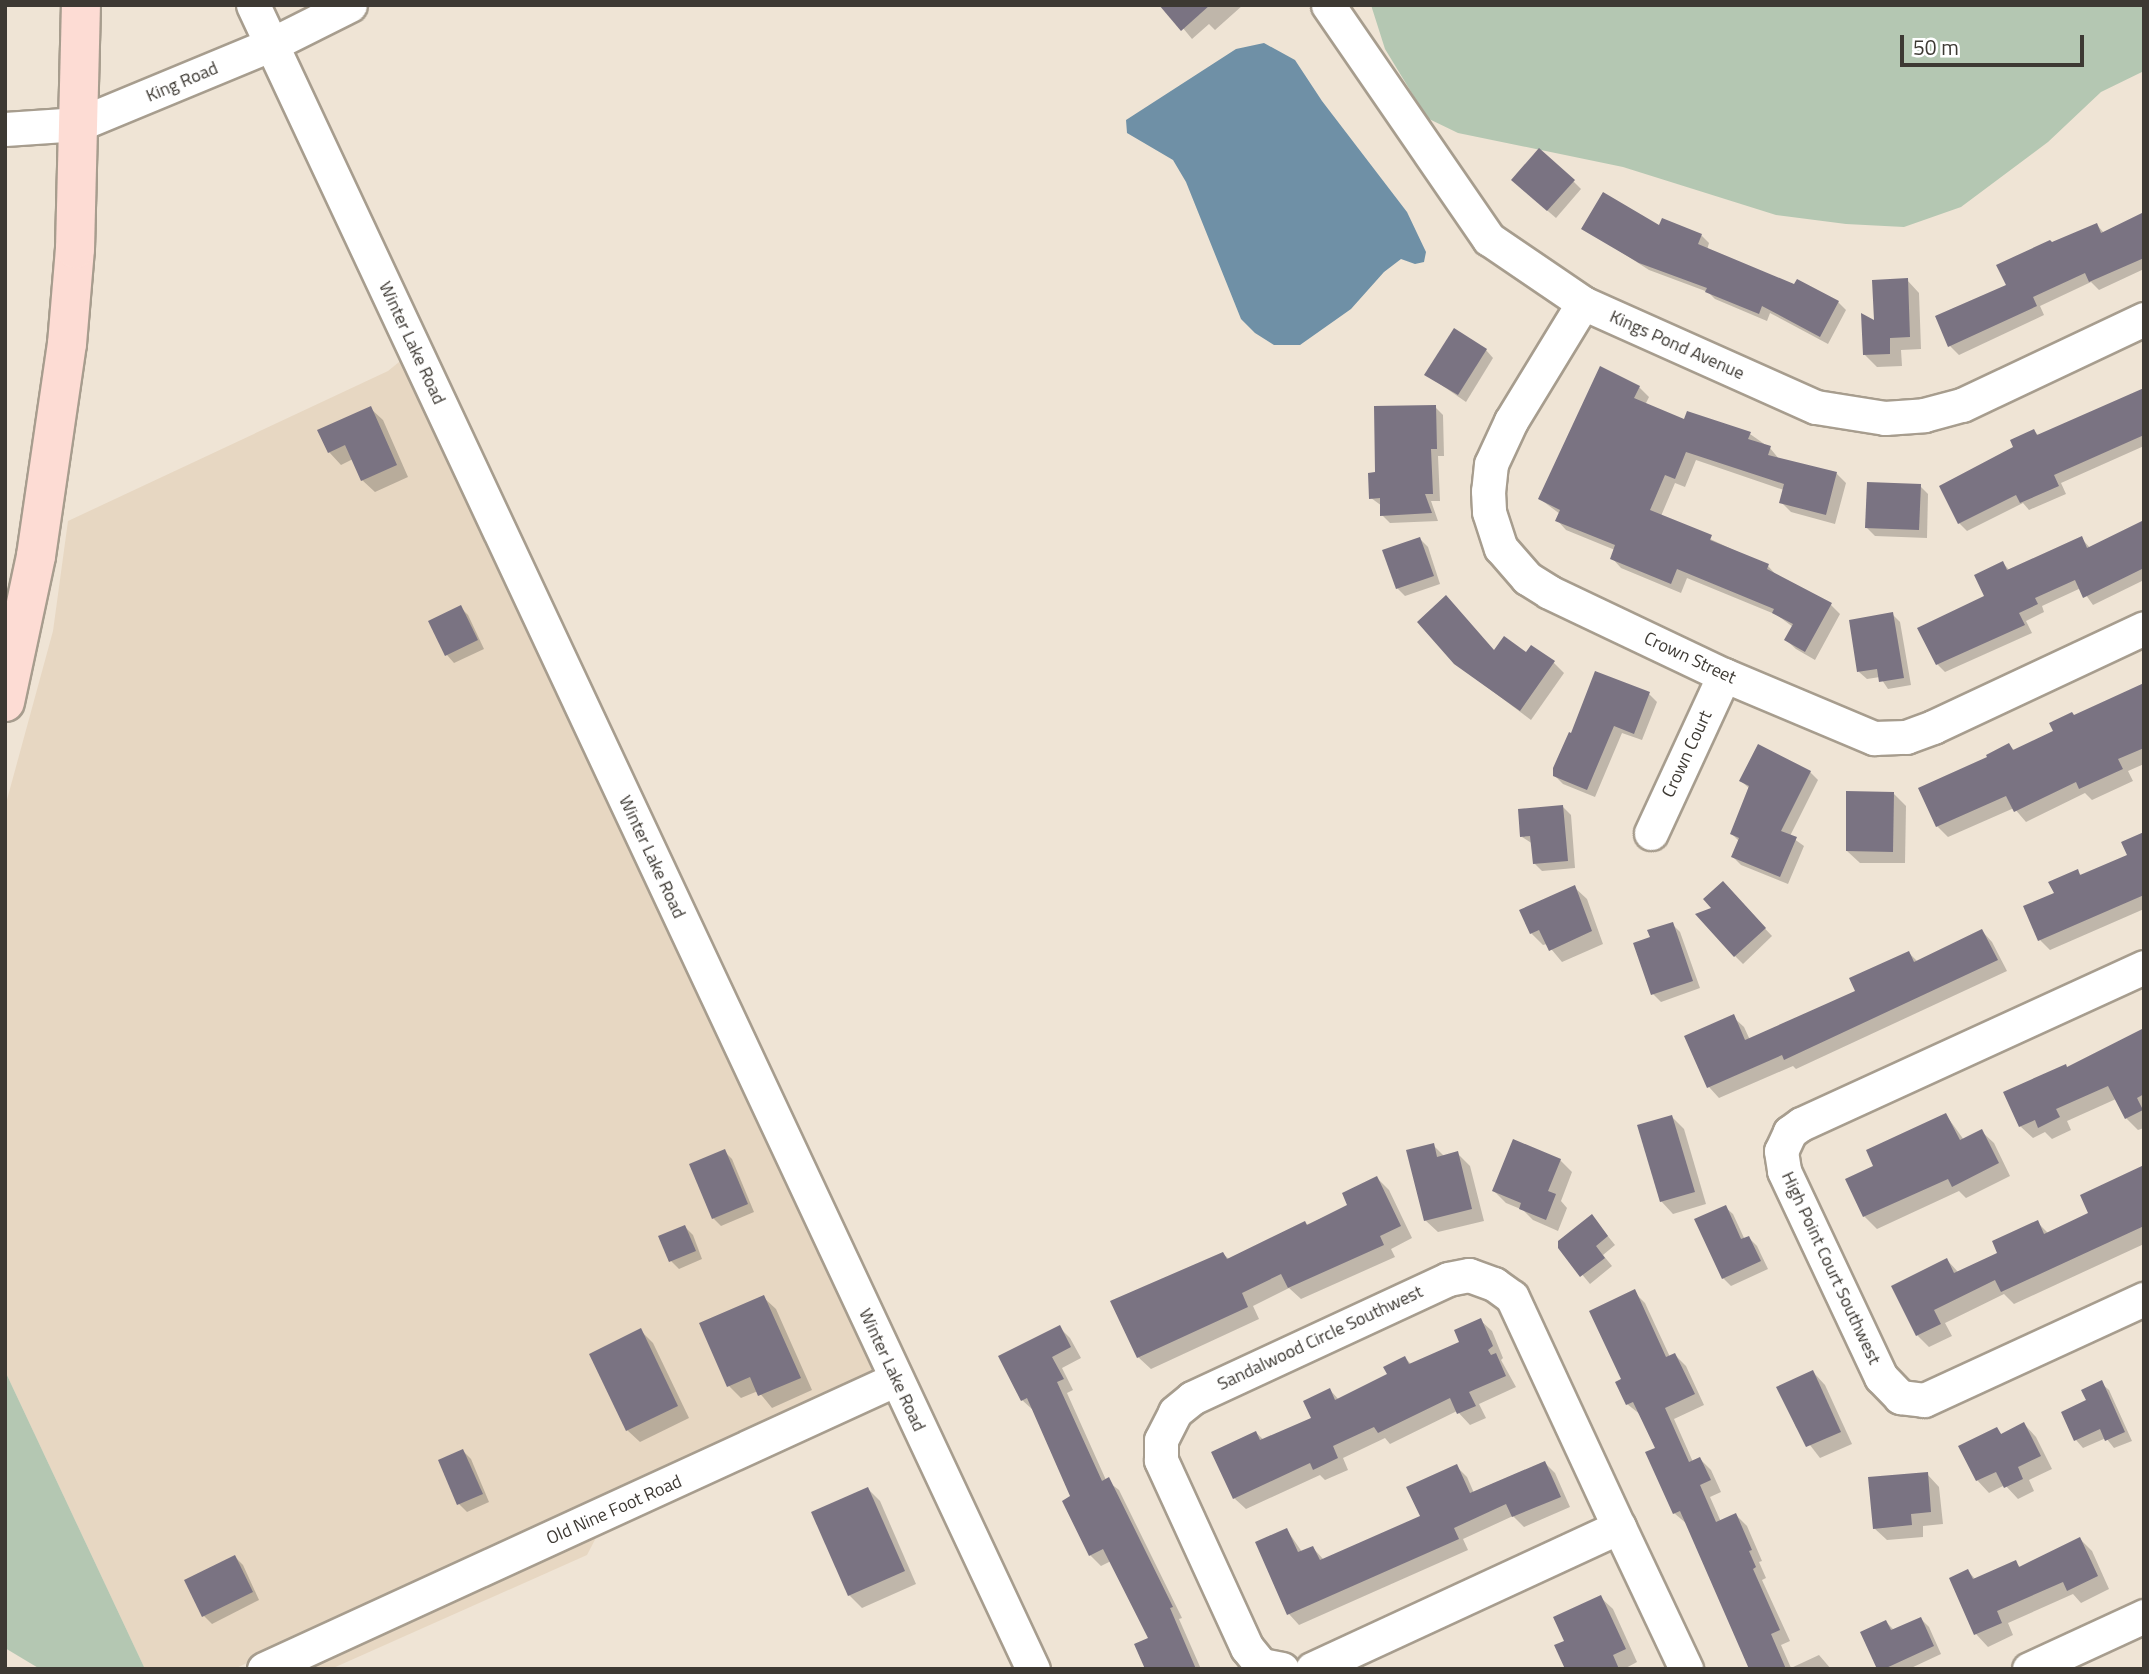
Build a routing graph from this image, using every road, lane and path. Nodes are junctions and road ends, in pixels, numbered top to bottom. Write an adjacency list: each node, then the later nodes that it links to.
1 (81, 5): 6 (main road)
2 (253, 5): 5 (street, Winter Lake Road)
3 (350, 5): 5 (street, King Road)
4 (1328, 5): 8 (street, Kings Pond Avenue)
5 (272, 44): 6 (street, King Road); 16 (street, Winter Lake Road)
6 (79, 124): 7 (street, King Road); 12 (main road)
7 (5, 130)
8 (1583, 303): 9 (street, Kings Pond Avenue); 11 (street, Crown Street)
9 (2144, 319)
10 (2144, 628): 11 (street, Crown Street)
11 (1724, 675): 13 (street, Crown Court)
12 (5, 702)
13 (1651, 833)
14 (2144, 967): 15 (street, High Point Court Southwest)
15 (2144, 1299)
16 (896, 1379): 19 (street, Old Nine Foot Road); 20 (street, Winter Lake Road)
17 (1619, 1527): 21 (street, Sandalwood Circle Southwest); 22 (street); 23 (street, Sandalwood Circle Southwest)
18 (2144, 1616): 24 (street)
19 (264, 1669)
20 (1033, 1669)
21 (1282, 1669)
22 (1312, 1669)
23 (1686, 1669)
24 (2029, 1669)

